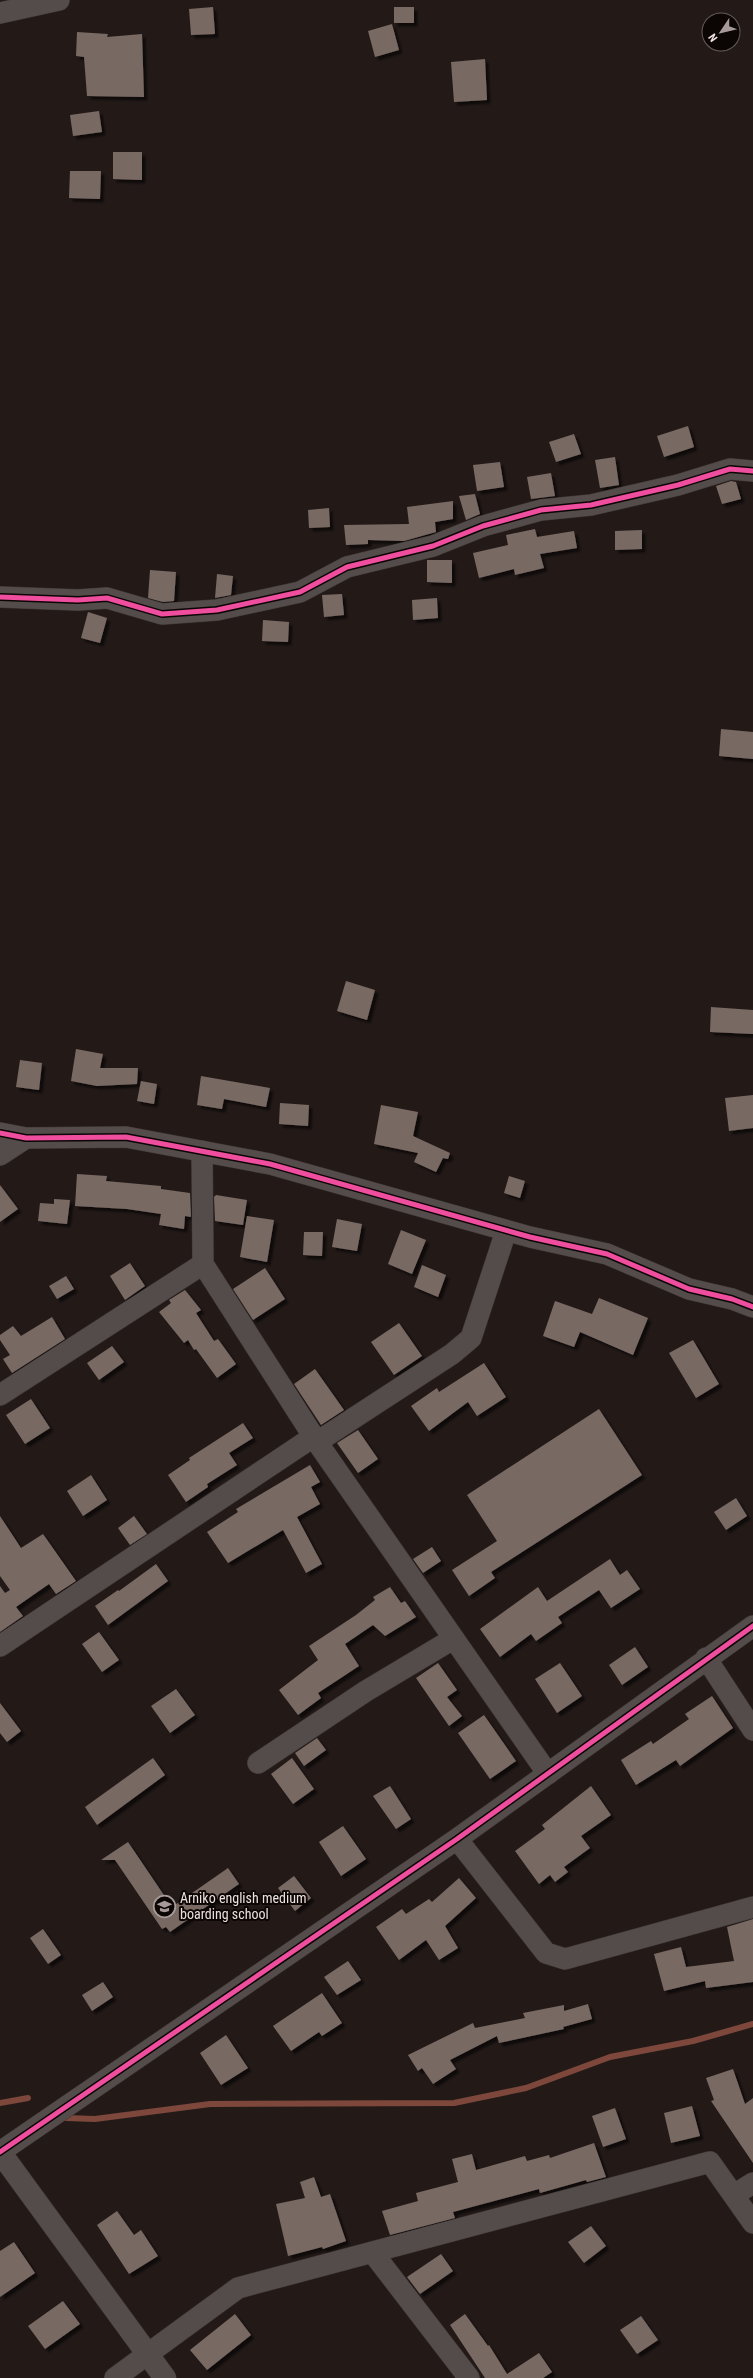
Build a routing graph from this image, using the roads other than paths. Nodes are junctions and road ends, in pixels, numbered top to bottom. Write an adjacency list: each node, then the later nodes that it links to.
1 (59, 0): 2 (street)
2 (0, 13)
3 (753, 471): 4 (street)
4 (0, 597)
5 (0, 1133): 6 (street)
6 (26, 1138): 7 (street); 8 (street)
7 (202, 1151): 9 (street); 10 (street)
8 (0, 1155)
9 (506, 1231): 11 (street); 13 (street)
10 (203, 1264): 12 (street); 13 (street)
11 (753, 1308)
12 (0, 1395)
13 (315, 1439): 15 (street); 16 (street)
14 (753, 1626): 17 (street)
15 (454, 1638): 19 (street); 20 (street)
16 (0, 1646)
17 (706, 1658): 18 (street); 20 (street)
18 (753, 1730)
19 (258, 1763)
20 (548, 1774): 21 (street)
21 (457, 1839): 22 (street); 23 (street)
22 (753, 1907)
23 (0, 2152): 28 (street)
24 (753, 2183): 25 (street)
25 (734, 2195): 26 (street); 27 (street)
26 (753, 2223)
27 (373, 2253): 28 (street); 31 (street)
28 (147, 2353): 29 (street); 30 (street)
29 (115, 2378)
30 (164, 2378)
31 (469, 2378)

